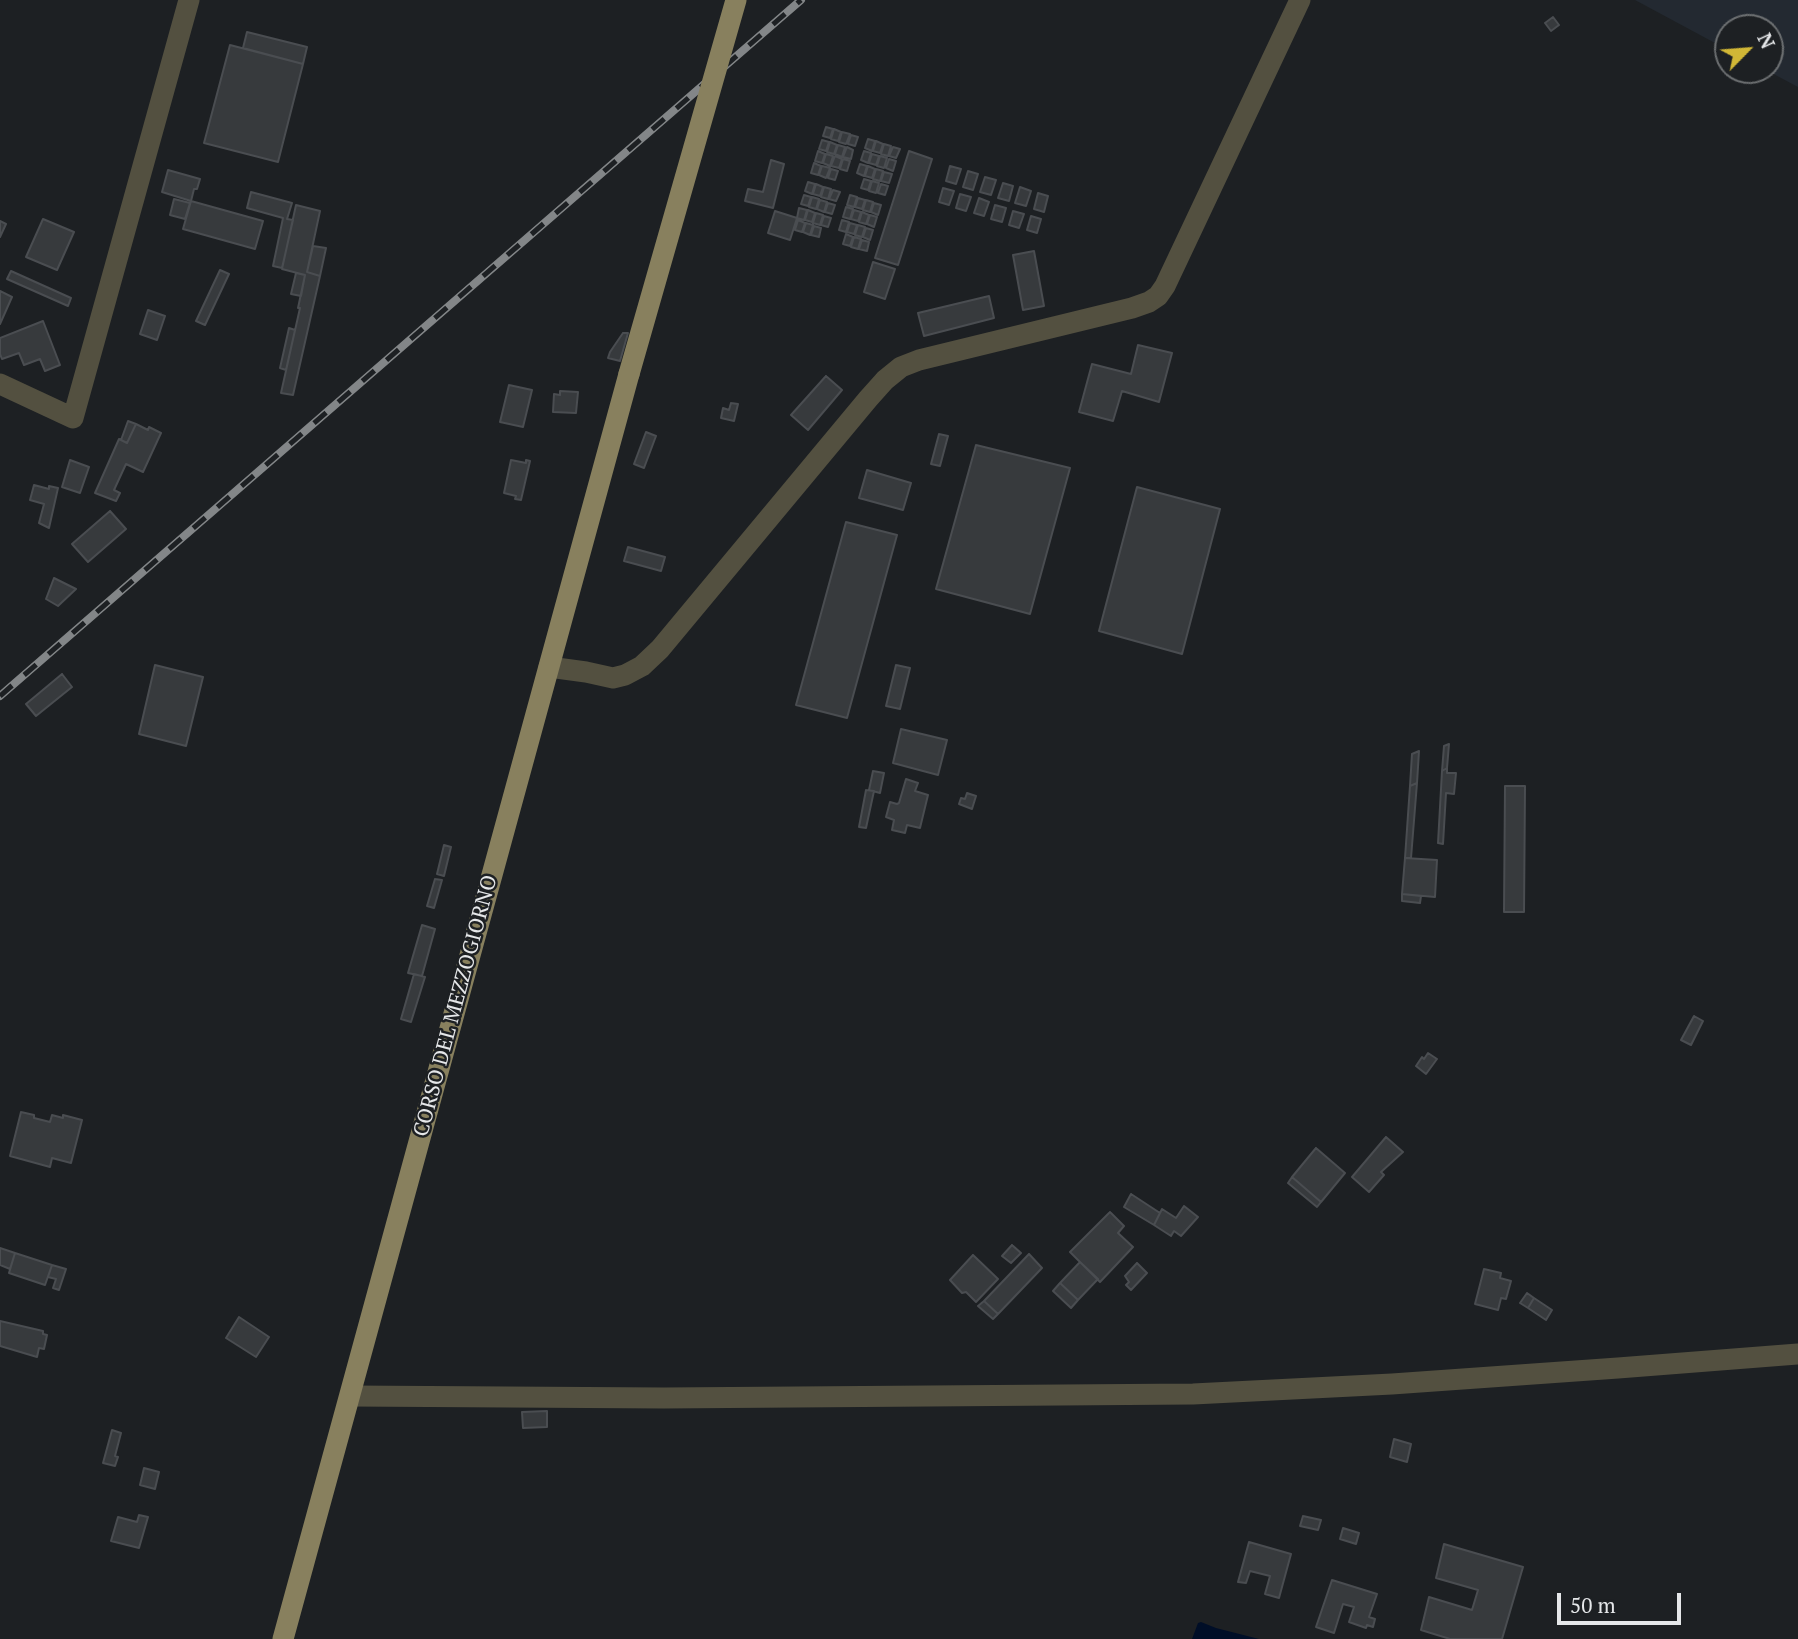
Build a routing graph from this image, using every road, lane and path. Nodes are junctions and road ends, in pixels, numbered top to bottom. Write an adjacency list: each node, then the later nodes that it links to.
1 (189, 0): 4 (street)
2 (736, 0): 5 (main road, CORSO DEL MEZZOGIORNO, bridge)
3 (1300, 0): 5 (street)
4 (0, 384)
5 (549, 667): 7 (main road, CORSO DEL MEZZOGIORNO)
6 (1798, 1354): 7 (street)
7 (350, 1396): 8 (main road, CORSO DEL MEZZOGIORNO)
8 (283, 1639)

